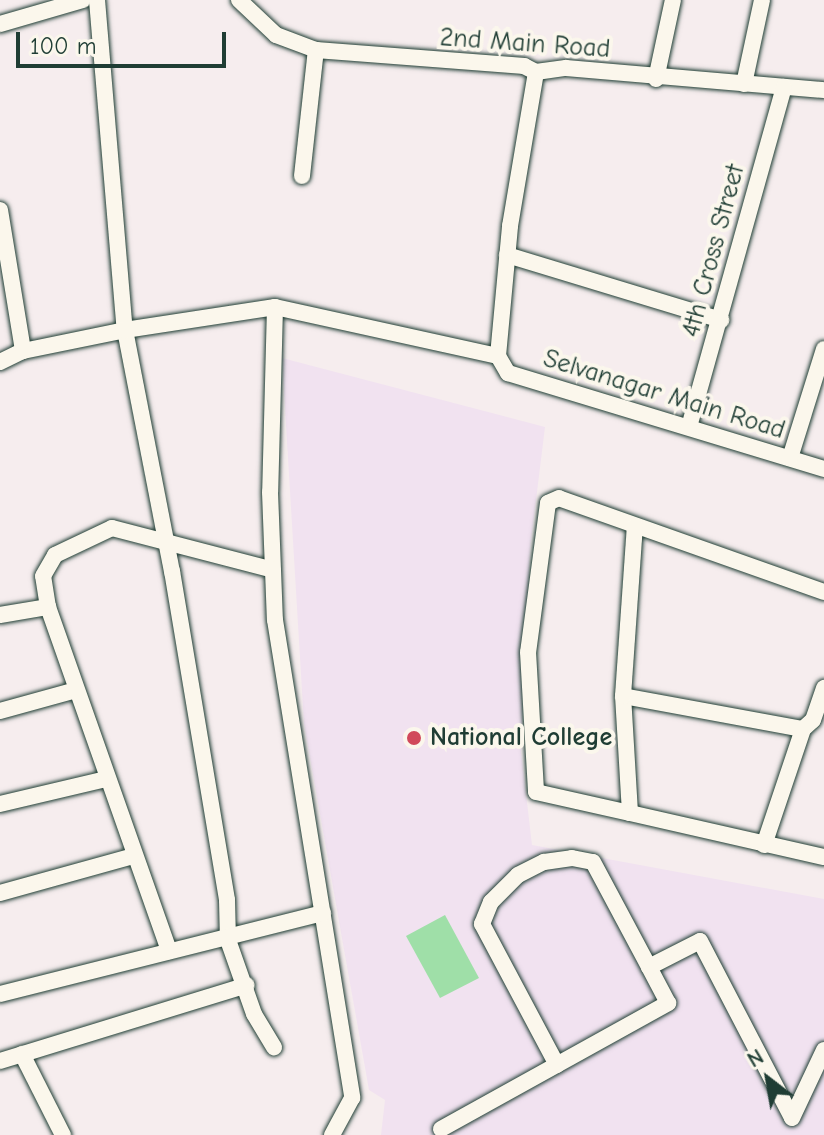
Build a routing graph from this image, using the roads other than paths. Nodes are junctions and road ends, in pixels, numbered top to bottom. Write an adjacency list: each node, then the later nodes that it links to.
1 (83, 0): 6 (street)
2 (97, 0): 19 (street)
3 (240, 0): 7 (street, 2nd Main Road)
4 (673, 0): 9 (street)
5 (762, 0): 10 (street)
6 (0, 24)
7 (316, 50): 8 (street, 2nd Main Road); 13 (street)
8 (536, 72): 9 (street, 2nd Main Road); 15 (street)
9 (656, 79): 10 (street, 2nd Main Road)
10 (744, 84): 11 (street, 2nd Main Road)
11 (784, 87): 12 (street, 2nd Main Road); 18 (street, 4th Cross Street)
12 (824, 90)
13 (302, 176)
14 (0, 210): 16 (street)
15 (507, 255): 18 (street); 22 (street)
16 (6, 283): 21 (street)
17 (275, 307): 19 (street); 22 (street); 29 (street)
18 (721, 320): 24 (street, 4th Cross Street)
19 (125, 330): 21 (street); 28 (street)
20 (824, 349): 25 (street)
21 (23, 351): 23 (street)
22 (498, 356): 24 (street, Selvanagar Main Road)
23 (0, 362)
24 (689, 427): 25 (street, Selvanagar Main Road)
25 (790, 458): 26 (street, Selvanagar Main Road)
26 (824, 469)
27 (635, 526): 30 (street); 35 (street); 40 (street)
28 (166, 542): 29 (street); 31 (street); 46 (street)
29 (273, 570): 45 (street)
30 (824, 592)
31 (48, 607): 32 (street); 34 (street)
32 (0, 615)
33 (824, 688): 37 (street)
34 (76, 690): 36 (street); 38 (street)
35 (623, 696): 37 (street); 40 (street)
36 (0, 711)
37 (803, 729): 41 (street)
38 (106, 779): 39 (street); 42 (street)
39 (0, 804)
40 (630, 813): 41 (street)
41 (764, 845): 43 (street)
42 (133, 856): 44 (street); 47 (street)
43 (824, 857)
44 (0, 893)
45 (323, 913): 46 (street); 58 (street)
46 (228, 940): 47 (street); 49 (street)
47 (169, 951): 50 (street)
48 (649, 967): 52 (street); 55 (street); 55 (street)
49 (247, 985): 51 (street); 53 (street)
50 (0, 994)
51 (274, 1047)
52 (824, 1050)
53 (22, 1054): 54 (street); 57 (street)
54 (0, 1061)
55 (557, 1065): 56 (street)
56 (441, 1129)
57 (63, 1135)
58 (332, 1135)

